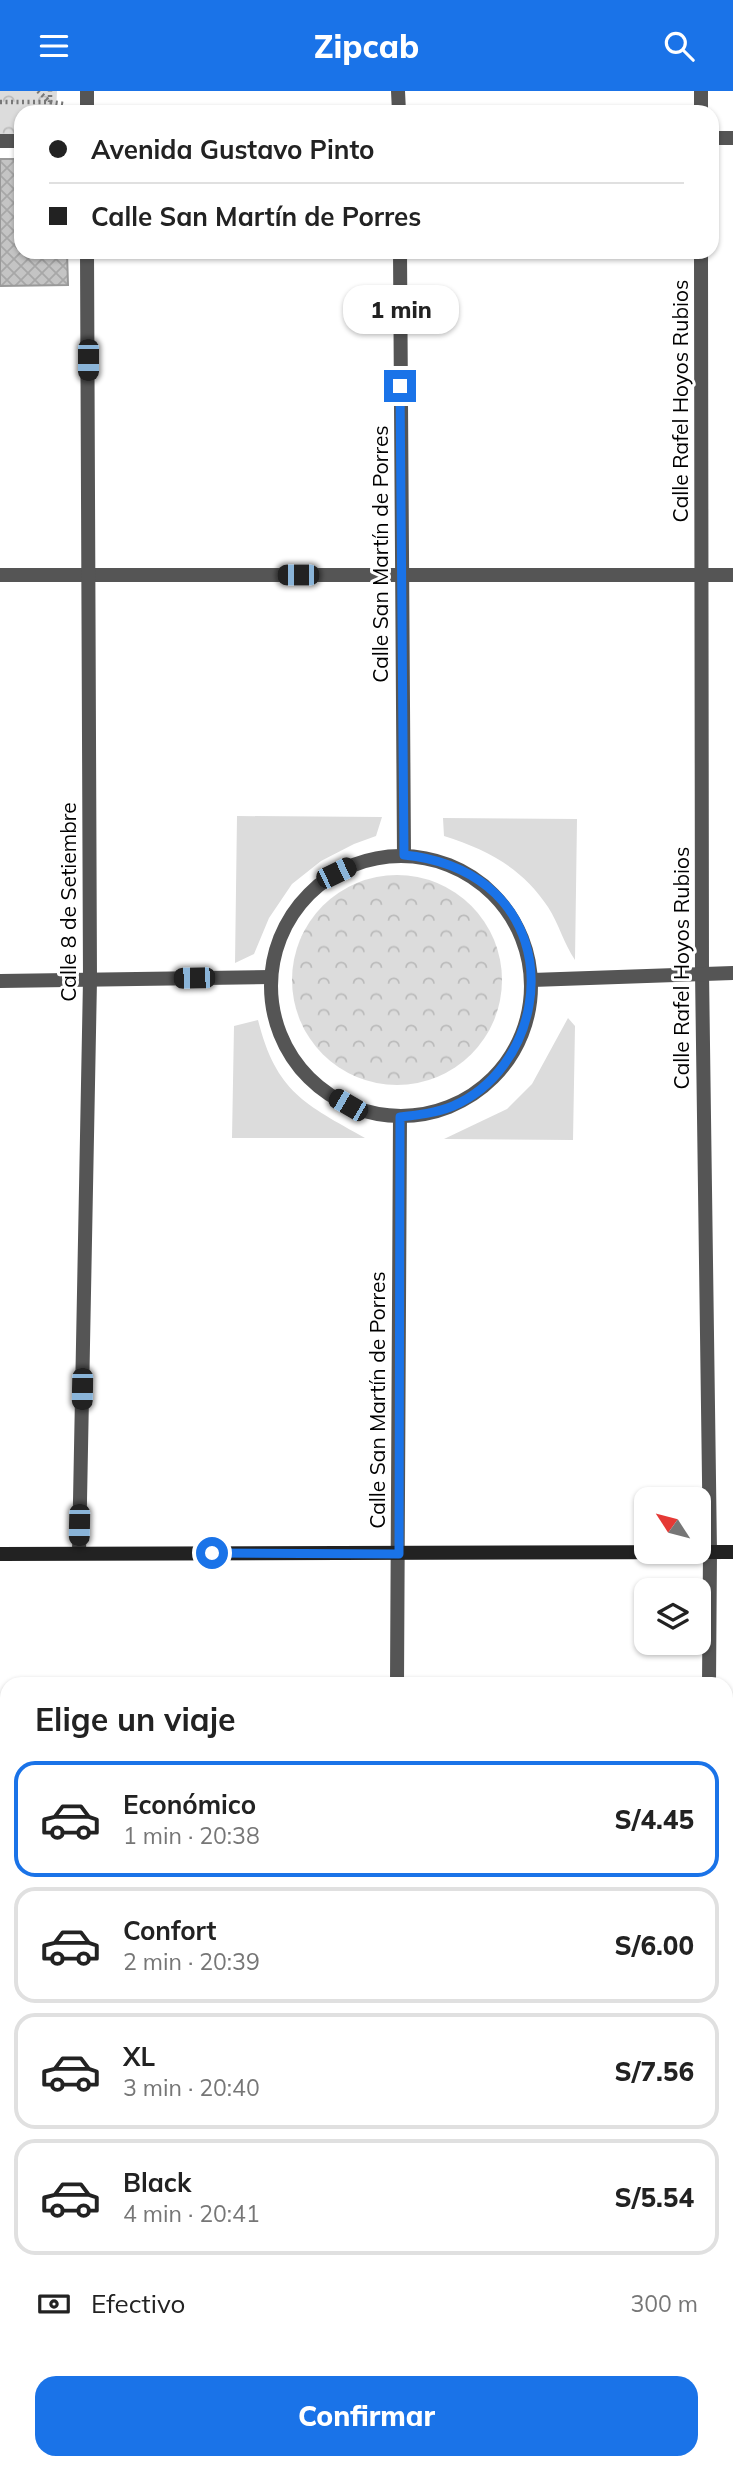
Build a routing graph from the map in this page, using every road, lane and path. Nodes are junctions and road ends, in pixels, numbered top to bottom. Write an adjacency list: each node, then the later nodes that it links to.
1 (38, 91): 4 (path)
2 (50, 91): 4 (path)
3 (0, 102): 4 (path)
4 (50, 102)
5 (87, 259): 9 (street, Calle 8 de Setiembre)
6 (400, 259): 10 (street, Calle San Martín de Porres)
7 (701, 259): 11 (street, Calle Rafel Hoyos Rubios)
8 (0, 575): 9 (street)
9 (89, 575): 10 (street); 17 (street, Calle 8 de Setiembre)
10 (402, 575): 11 (street); 13 (street, Calle San Martín de Porres)
11 (703, 575): 12 (street); 14 (street, Calle Rafel Hoyos Rubios)
12 (733, 575)
13 (404, 855): 16 (street); 18 (street)
14 (702, 972): 15 (street); 18 (street); 21 (street, Calle Rafel Hoyos Rubios)
15 (733, 973)
16 (271, 977): 17 (street); 20 (street)
17 (90, 980): 19 (street); 25 (street, Calle 8 de Setiembre)
18 (532, 980): 20 (street)
19 (0, 981)
20 (400, 1117): 27 (street, Calle San Martín de Porres)
21 (709, 1487)
22 (634, 1552): 27 (main road)
23 (711, 1552): 24 (main road)
24 (733, 1552)
25 (79, 1553): 26 (main road); 27 (main road)
26 (0, 1554)
27 (399, 1554): 29 (street, Calle San Martín de Porres)
28 (710, 1565): 30 (street, Calle Rafel Hoyos Rubios)
29 (397, 1677)
30 (709, 1677)

